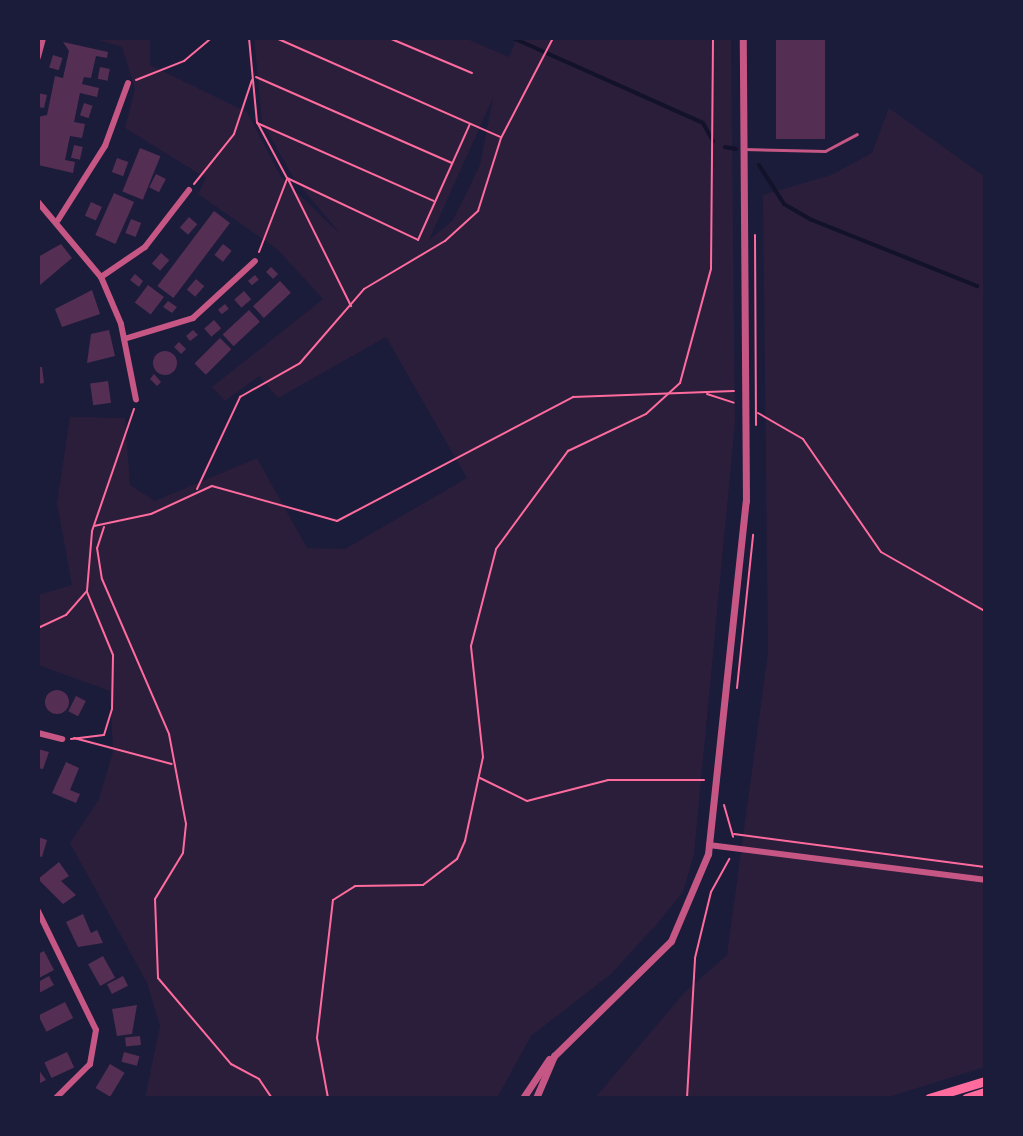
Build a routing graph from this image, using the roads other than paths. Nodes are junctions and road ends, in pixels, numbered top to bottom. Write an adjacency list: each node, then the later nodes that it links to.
1 (43, 38): 3 (street)
2 (743, 38): 6 (street)
3 (38, 57)
4 (128, 83): 9 (street)
5 (857, 134): 6 (lane)
6 (744, 149): 16 (street)
7 (189, 190): 11 (street)
8 (38, 202): 9 (street)
9 (58, 220): 11 (street)
10 (255, 261): 12 (street)
11 (101, 277): 12 (street)
12 (124, 339): 13 (street)
13 (136, 400)
14 (38, 733): 15 (street)
15 (62, 739)
16 (709, 845): 17 (street); 19 (street)
17 (985, 880)
18 (38, 911): 22 (street)
19 (554, 1056): 23 (street); 24 (street)
20 (985, 1081): 25 (main road)
21 (985, 1092): 26 (main road)
22 (56, 1098)
23 (523, 1098)
24 (536, 1098)
25 (929, 1098)
26 (966, 1098)

